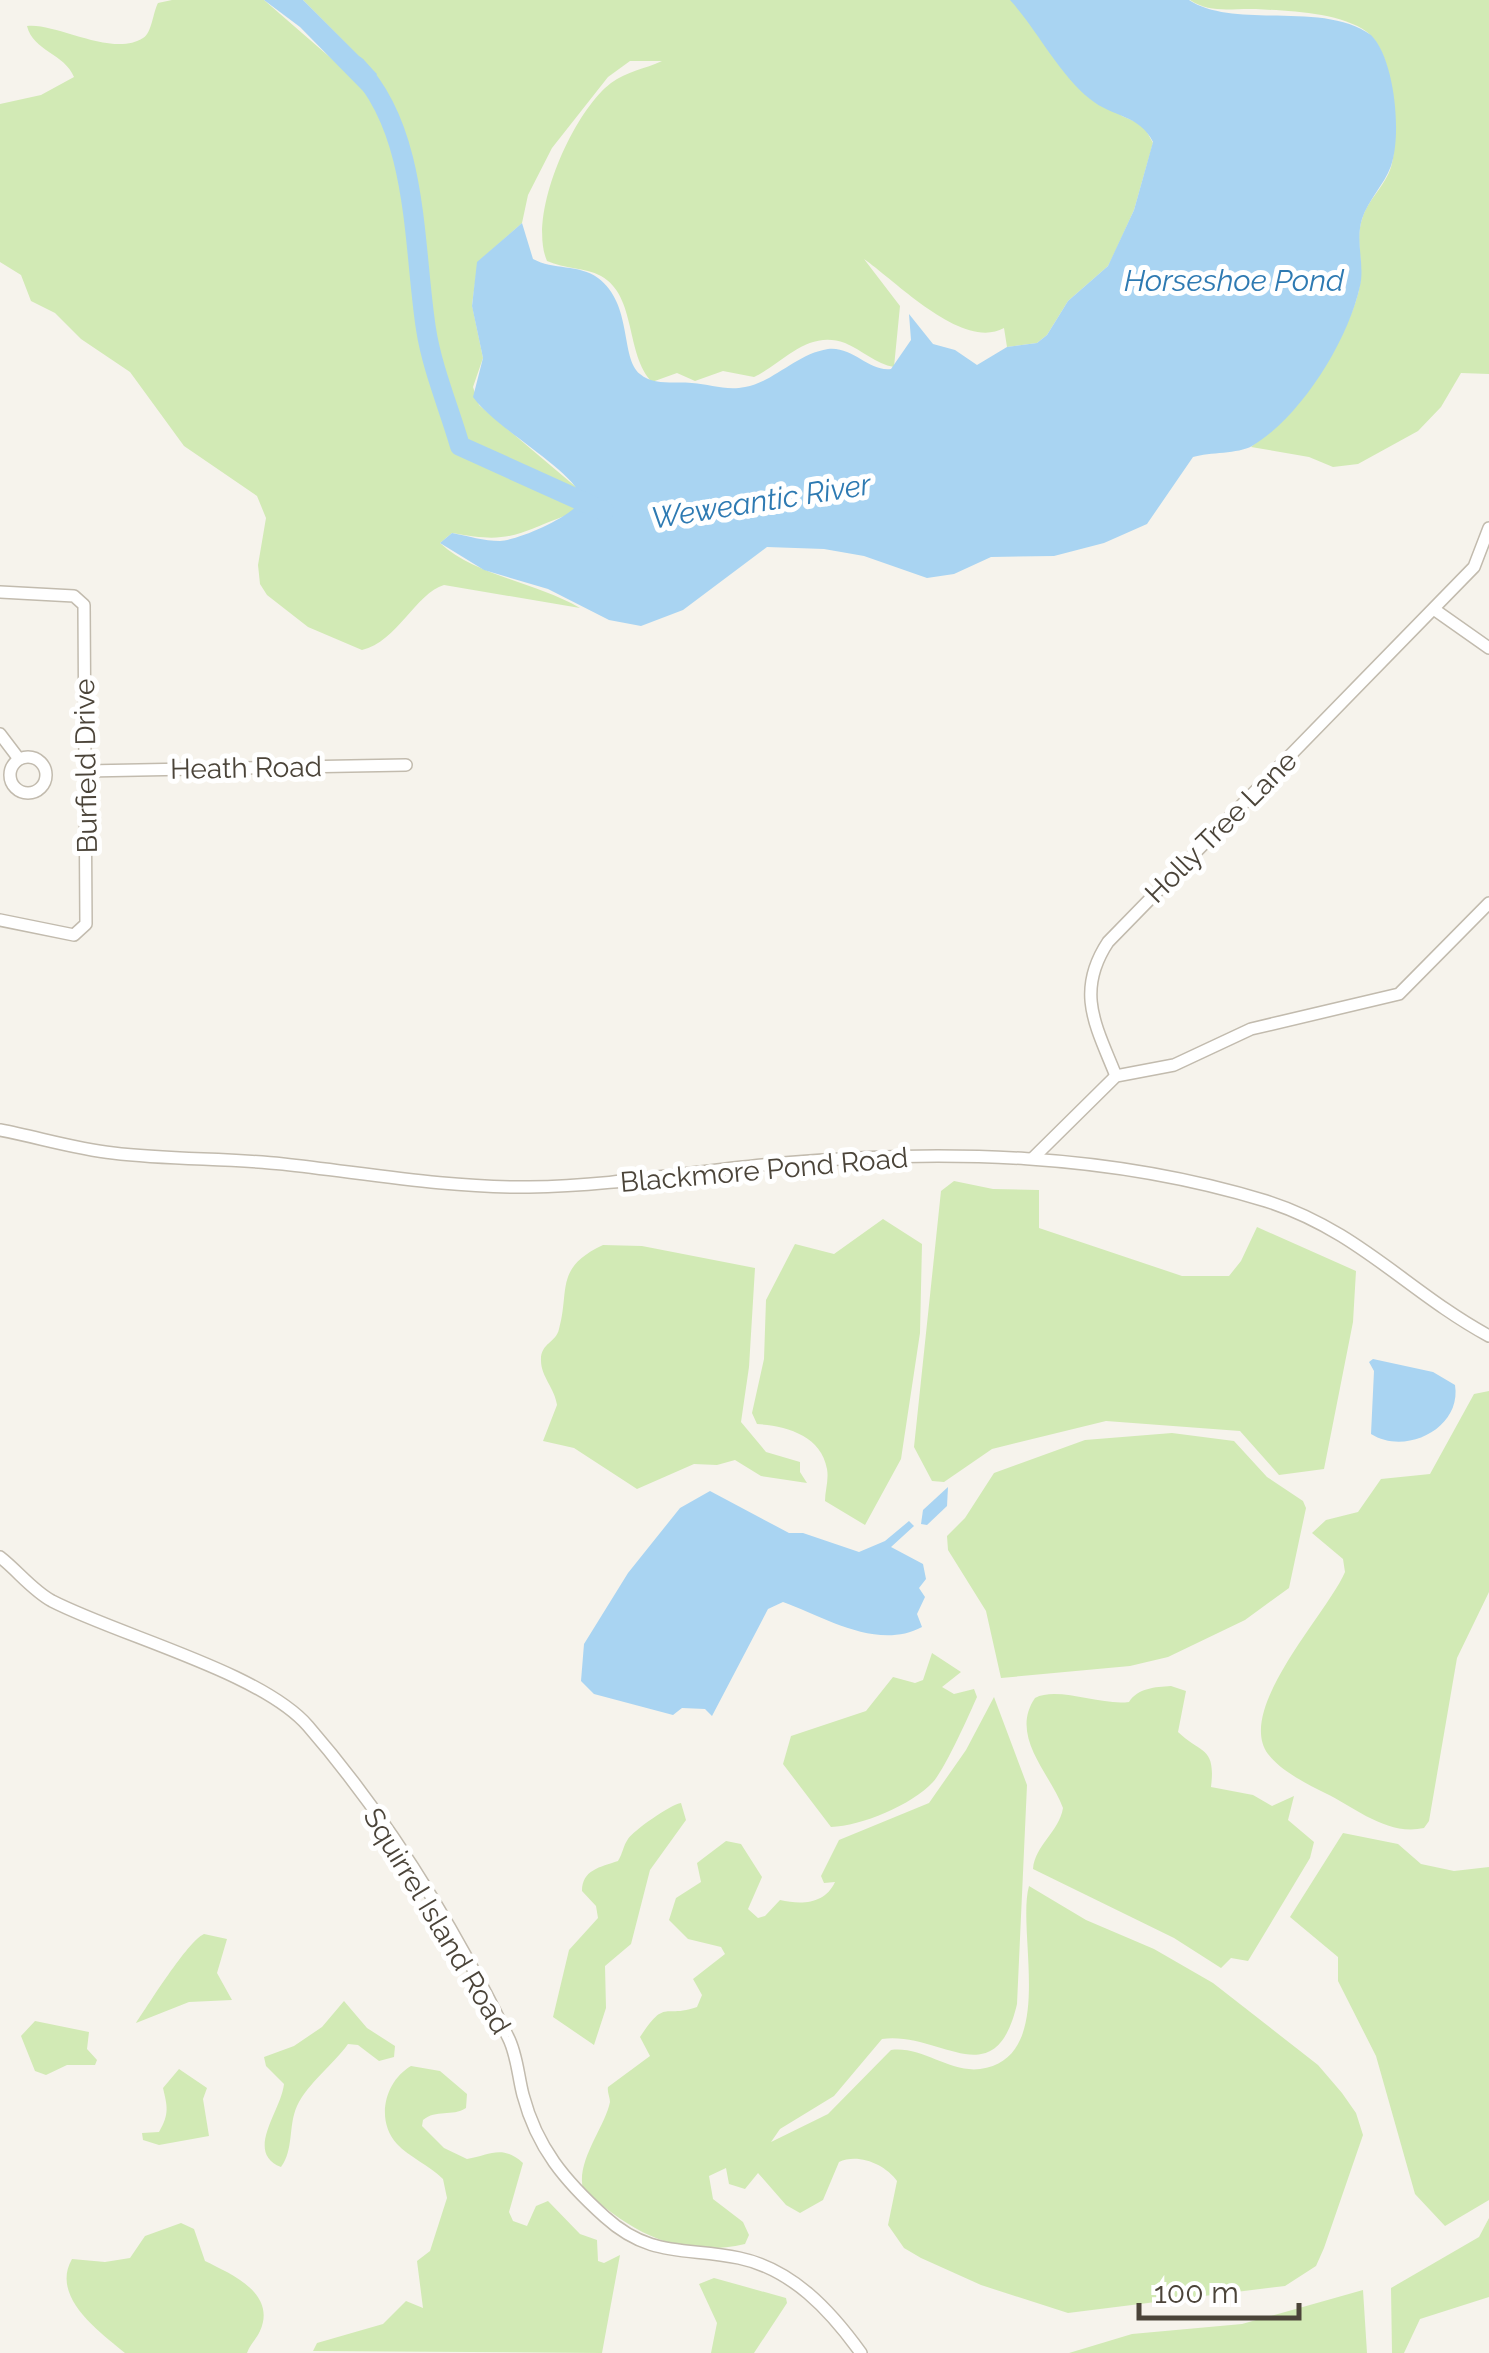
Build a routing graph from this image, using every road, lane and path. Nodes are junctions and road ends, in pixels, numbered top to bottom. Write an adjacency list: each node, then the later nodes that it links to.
1 (1489, 528): 2 (street, Holly Tree Lane)
2 (1484, 559): 4 (street, Holly Tree Lane)
3 (0, 592): 9 (street, Burfield Drive)
4 (1434, 610): 5 (street); 12 (street, Holly Tree Lane)
5 (1489, 648)
6 (0, 734): 7 (street)
7 (19, 759)
8 (406, 766): 9 (street, Heath Road)
9 (86, 771): 11 (street, Burfield Drive)
10 (1489, 903): 12 (street)
11 (0, 920)
12 (1116, 1076): 14 (street)
13 (0, 1130): 14 (street, Blackmore Pond Road)
14 (1033, 1158): 15 (street, Blackmore Pond Road)
15 (1489, 1336)
16 (0, 1557): 17 (street, Squirrel Island Road)
17 (861, 2353)

